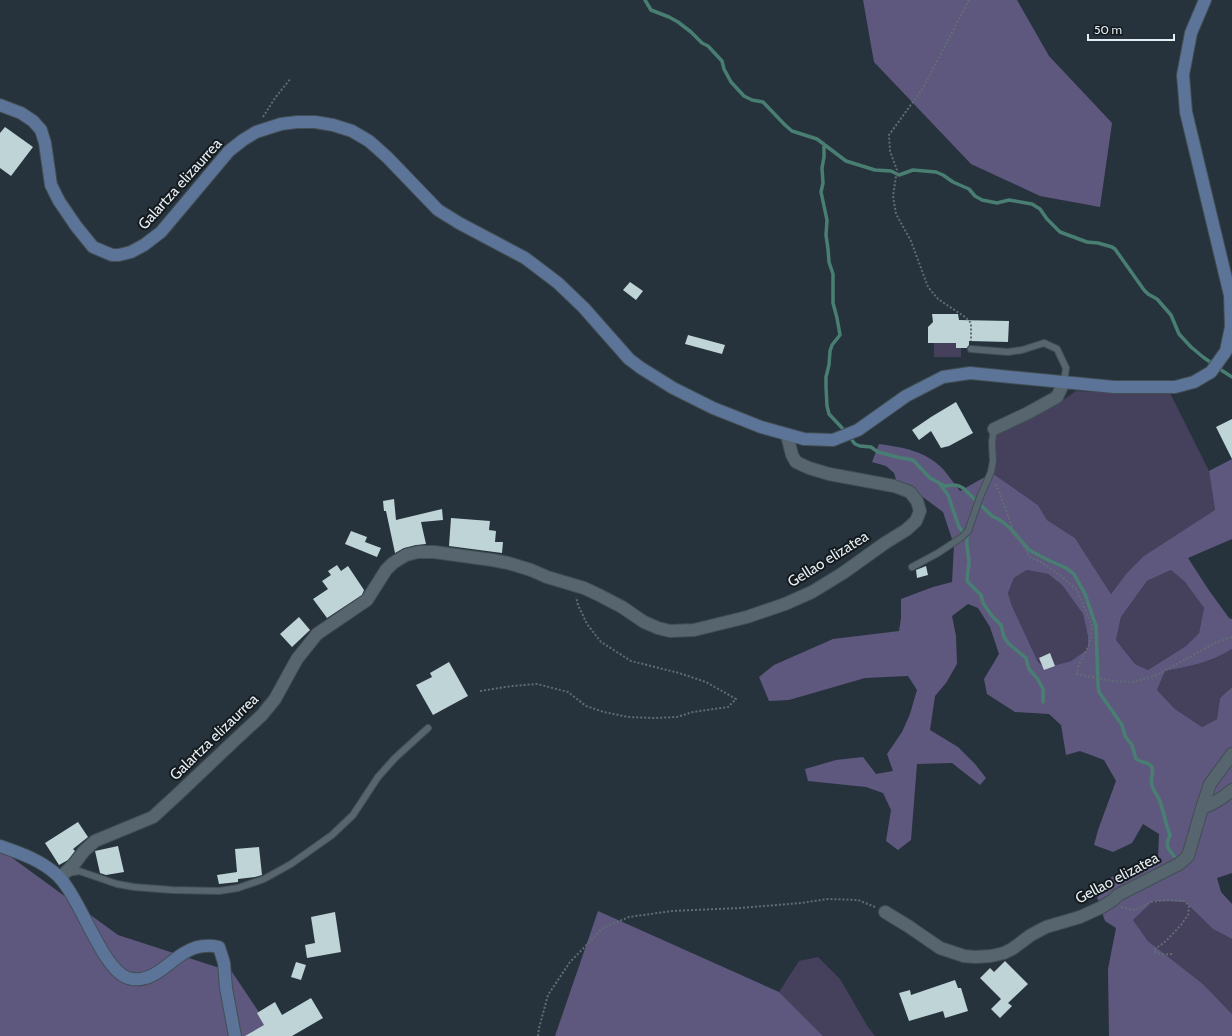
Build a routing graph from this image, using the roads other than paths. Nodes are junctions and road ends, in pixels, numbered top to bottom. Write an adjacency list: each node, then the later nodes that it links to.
1 (1205, 0): 4 (street, Galartza elizaurrea)
2 (0, 105): 6 (street, Galartza elizaurrea)
3 (971, 349): 4 (lane)
4 (1064, 382): 5 (street); 6 (street, Galartza elizaurrea)
5 (994, 430): 8 (lane)
6 (787, 435): 7 (street, Gellao elizatea)
7 (516, 565): 14 (street, Galartza elizaurrea)
8 (912, 567)
9 (428, 728): 14 (lane)
10 (1232, 754): 12 (street, Gellao elizatea)
11 (1232, 790): 12 (street)
12 (1202, 808): 15 (street, Gellao elizatea)
13 (0, 846): 14 (street)
14 (60, 878): 16 (street)
15 (885, 912)
16 (235, 1036)

